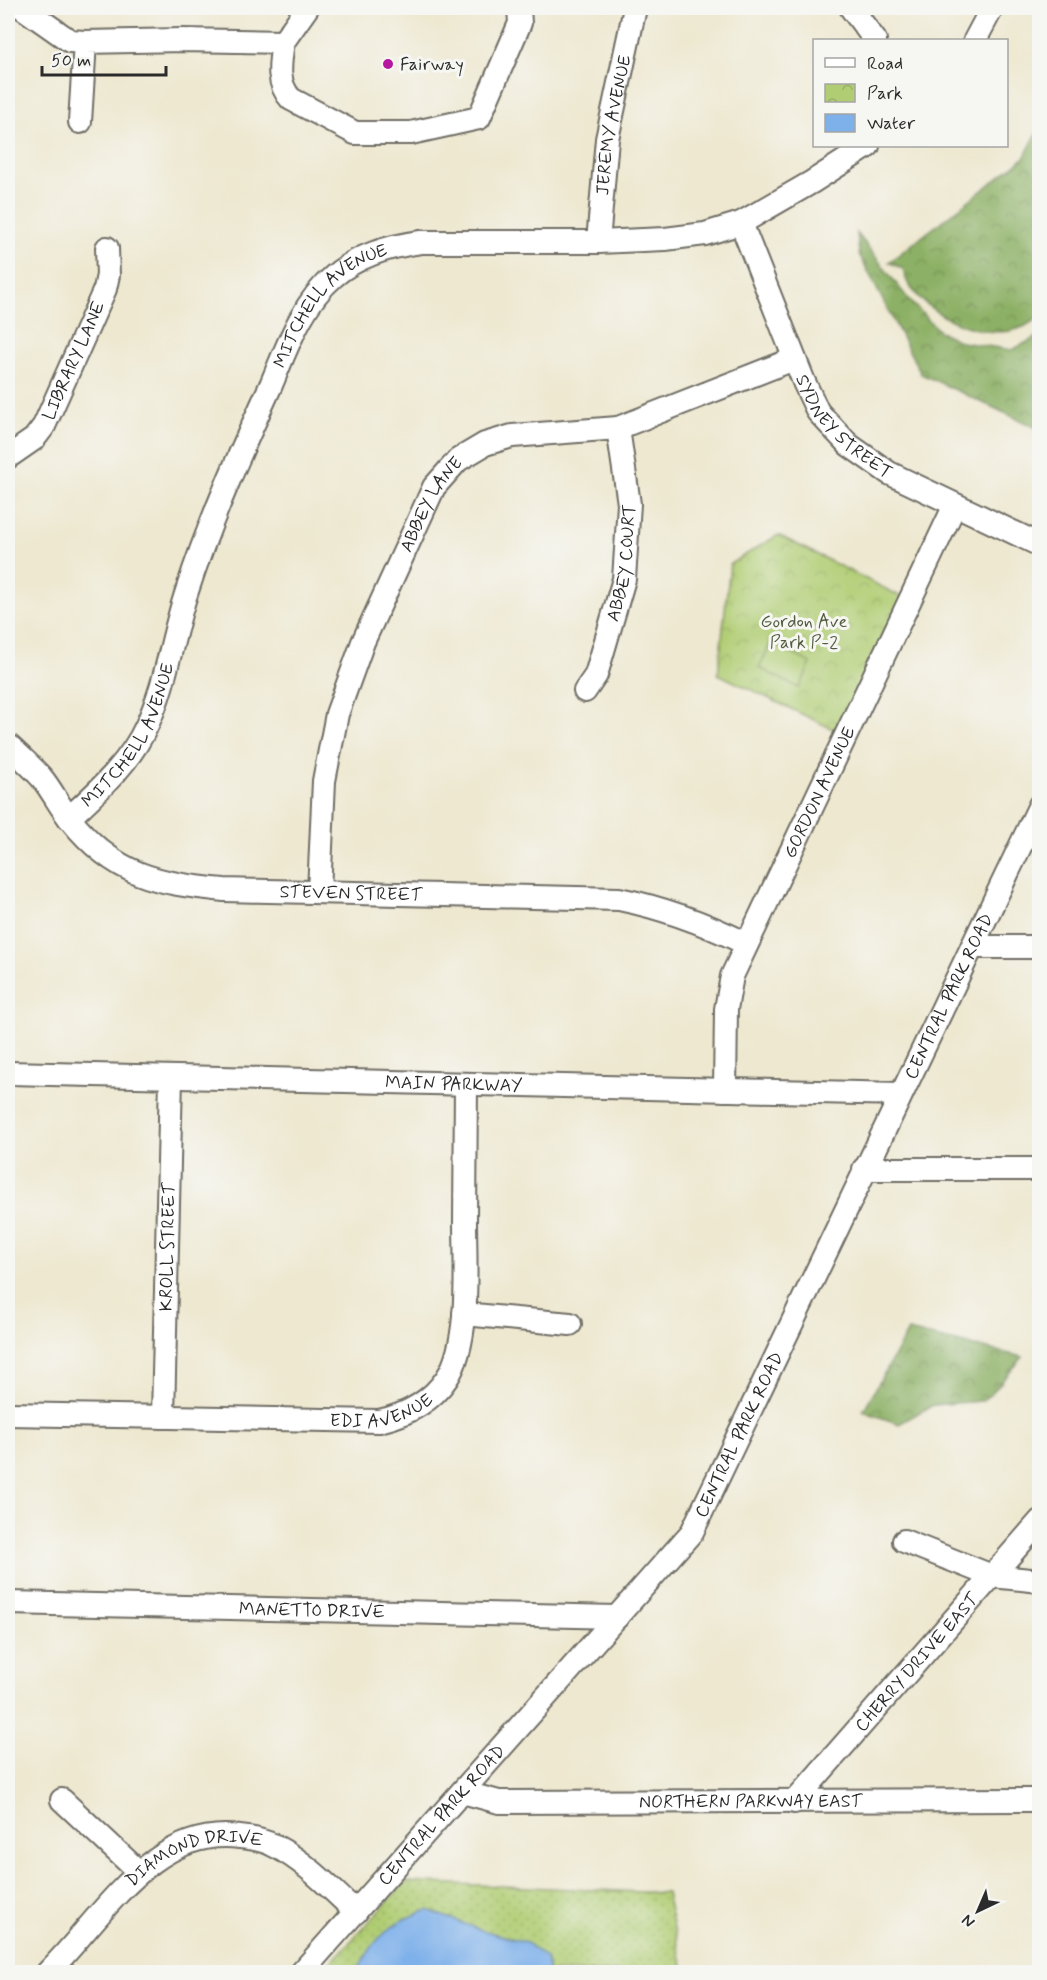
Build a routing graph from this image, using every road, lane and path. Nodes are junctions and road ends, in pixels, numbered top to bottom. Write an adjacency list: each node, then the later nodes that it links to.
1 (23, 8): 9 (street)
2 (307, 8): 10 (street)
3 (519, 8): 10 (street)
4 (635, 8): 14 (street, JEREMY AVENUE)
5 (851, 8): 7 (street)
6 (992, 8): 8 (street)
7 (874, 39)
8 (976, 39)
9 (85, 42): 10 (street); 11 (street)
10 (283, 42)
11 (80, 122)
12 (866, 147): 13 (street, MITCHELL AVENUE)
13 (741, 223): 14 (street, MITCHELL AVENUE); 16 (street, SYDNEY STREET)
14 (598, 242): 24 (street, MITCHELL AVENUE)
15 (107, 248): 18 (street, LIBRARY LANE)
16 (794, 359): 17 (street, ABBEY LANE); 19 (street, SYDNEY STREET)
17 (618, 428): 21 (street, ABBEY COURT); 25 (street, ABBEY LANE)
18 (8, 457)
19 (955, 505): 20 (street, SYDNEY STREET); 26 (street, GORDON AVENUE)
20 (1040, 545)
21 (585, 692)
22 (8, 745): 24 (street, STEVEN STREET)
23 (1040, 805): 27 (street, CENTRAL PARK ROAD)
24 (69, 818): 25 (street, STEVEN STREET)
25 (319, 892): 26 (street, STEVEN STREET)
26 (745, 944): 32 (street, GORDON AVENUE)
27 (972, 947): 28 (street); 33 (street, CENTRAL PARK ROAD)
28 (1040, 947)
29 (8, 1074): 30 (street, MAIN PARKWAY)
30 (171, 1077): 31 (street, MAIN PARKWAY); 39 (street, KROLL STREET)
31 (466, 1084): 32 (street, MAIN PARKWAY); 36 (street, EDI AVENUE)
32 (725, 1090): 33 (street, MAIN PARKWAY)
33 (900, 1094): 34 (street, CENTRAL PARK ROAD)
34 (864, 1169): 35 (street); 45 (street, CENTRAL PARK ROAD)
35 (1040, 1169)
36 (464, 1314): 37 (street); 39 (street, EDI AVENUE)
37 (570, 1324)
38 (8, 1414): 39 (street, EDI AVENUE)
39 (163, 1417)
40 (1040, 1521): 42 (street, CHERRY DRIVE EAST)
41 (904, 1541): 42 (street)
42 (992, 1576): 43 (street); 49 (street, CHERRY DRIVE EAST)
43 (1040, 1581)
44 (8, 1603): 45 (street, MANETTO DRIVE)
45 (617, 1617): 46 (street, CENTRAL PARK ROAD)
46 (462, 1792): 49 (street, NORTHERN PARKWAY EAST); 51 (street, CENTRAL PARK ROAD)
47 (62, 1800): 50 (street)
48 (1040, 1800): 49 (street, NORTHERN PARKWAY EAST)
49 (794, 1802)
50 (139, 1872): 51 (street, DIAMOND DRIVE); 52 (street, DIAMOND DRIVE)
51 (356, 1912): 53 (street, CENTRAL PARK ROAD)
52 (48, 1972)
53 (302, 1972)

